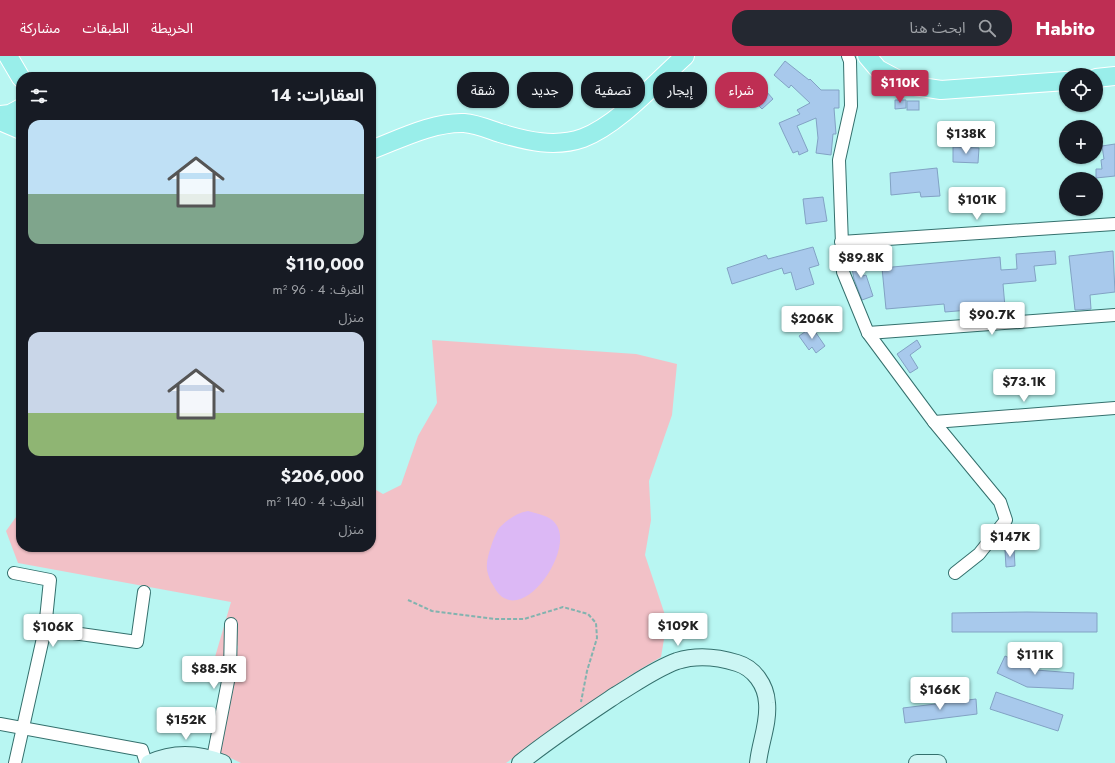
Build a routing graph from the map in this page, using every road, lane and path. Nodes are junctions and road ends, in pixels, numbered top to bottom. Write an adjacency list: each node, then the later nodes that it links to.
1 (8, 56): 5 (main road)
2 (684, 56): 13 (main road)
3 (848, 56): 15 (street)
4 (867, 56): 8 (main road)
5 (17, 72)
6 (1115, 76): 7 (main road)
7 (1103, 77)
8 (1059, 82)
9 (16, 111): 10 (main road)
10 (0, 115)
11 (0, 121): 12 (main road)
12 (16, 128)
13 (376, 148)
14 (1115, 224): 15 (street)
15 (841, 242): 17 (street)
16 (1115, 315): 17 (street)
17 (868, 333): 19 (street)
18 (1115, 408): 19 (street)
19 (934, 422): 21 (street)
20 (14, 573): 25 (street)
21 (955, 573)
22 (144, 592): 25 (street)
23 (408, 600): 26 (path)
24 (231, 624): 29 (street)
25 (45, 629): 28 (street)
26 (587, 714): 32 (street); 33 (street)
27 (0, 724): 28 (street)
28 (23, 728): 30 (street); 31 (street)
29 (218, 761): 31 (street)
30 (15, 763)
31 (148, 763)
32 (520, 763)
33 (758, 763)
34 (917, 763): 35 (street)
35 (938, 763)

